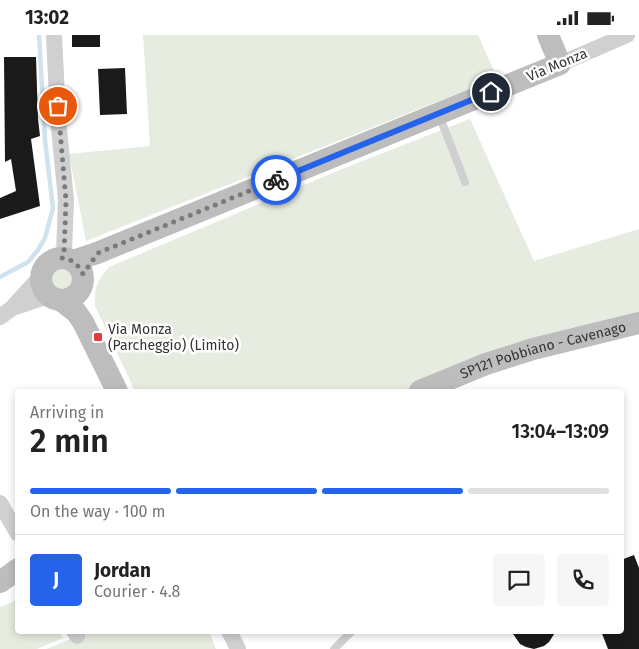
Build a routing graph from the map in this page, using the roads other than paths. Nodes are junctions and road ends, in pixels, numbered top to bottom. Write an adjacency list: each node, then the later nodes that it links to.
1 (54, 35): 7 (street)
2 (548, 35): 4 (street)
3 (627, 35): 4 (street, Via Monza)
4 (560, 64): 5 (street, Via Monza)
5 (438, 113): 6 (lane); 7 (street, Via Monza)
6 (465, 182)
7 (64, 280): 8 (street, Via Monza); 10 (street)
8 (6, 313)
9 (639, 323): 11 (street, SP121 Pobbiano - Cavenago)
10 (116, 389)
11 (425, 389)
12 (0, 503): 13 (street)
13 (15, 529)
14 (15, 571): 15 (street)
15 (0, 582)
16 (15, 586): 17 (street)
17 (0, 591)
18 (231, 634): 20 (street)
19 (349, 634): 21 (lane)
20 (238, 649)
21 (334, 649)

